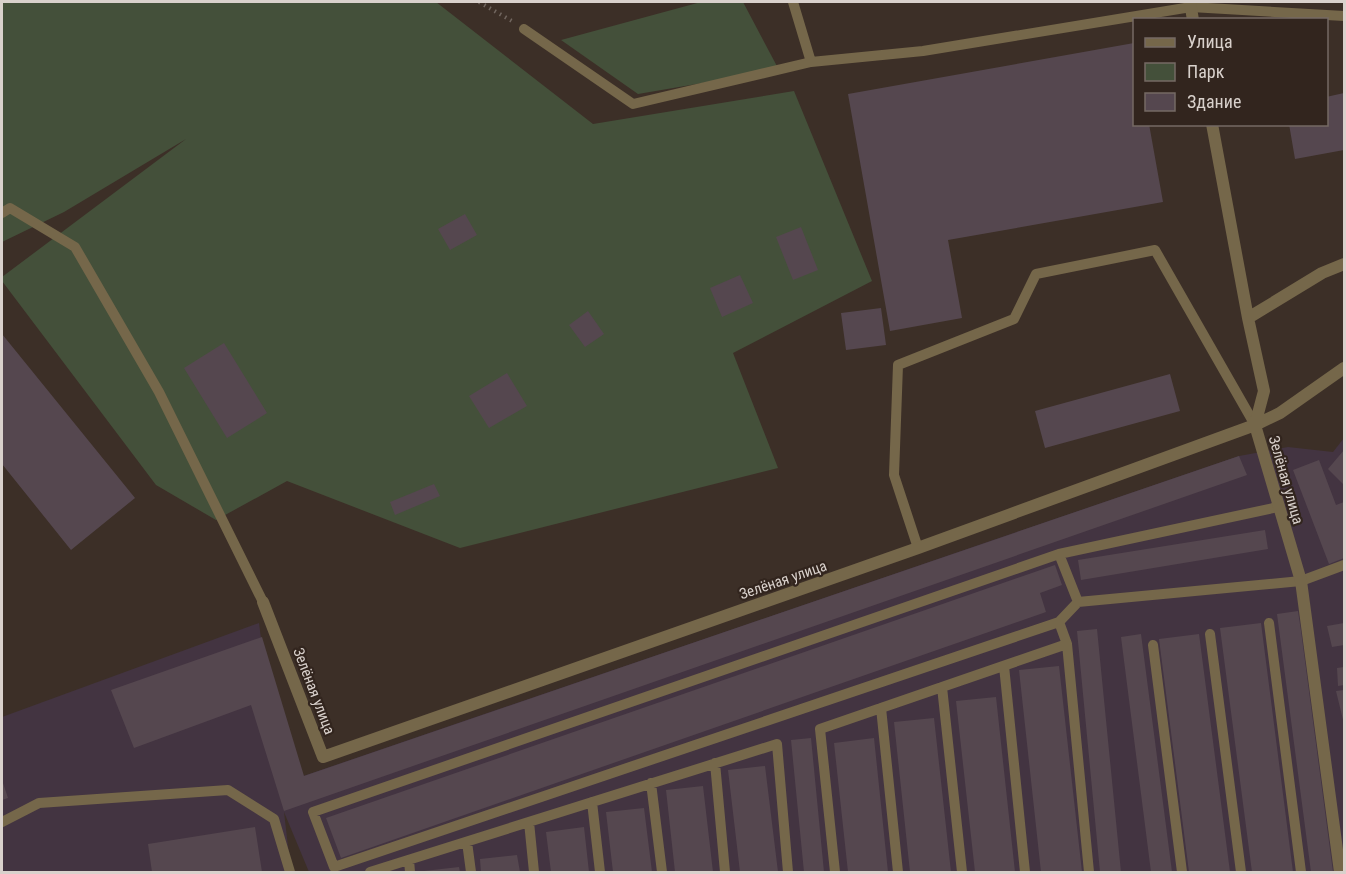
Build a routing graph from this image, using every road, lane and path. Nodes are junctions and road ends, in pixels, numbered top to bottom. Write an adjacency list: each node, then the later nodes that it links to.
1 (479, 2): 7 (path)
2 (794, 2): 8 (lane)
3 (1191, 9): 4 (lane); 6 (lane)
4 (1344, 16)
5 (1133, 18): 8 (lane)
6 (1134, 18)
7 (524, 29): 8 (lane)
8 (811, 62)
9 (1212, 126): 12 (street)
10 (2, 213): 20 (lane)
11 (1344, 264): 12 (street)
12 (1248, 318): 14 (street)
13 (1344, 368): 14 (street)
14 (1255, 425): 15 (street, Зелёная улица); 16 (street, Зелёная улица); 16 (lane)
15 (1278, 507): 17 (lane); 19 (street, Зелёная улица)
16 (918, 548): 20 (street, Зелёная улица)
17 (1059, 554): 21 (lane); 22 (lane)
18 (1344, 565): 19 (lane)
19 (1301, 581): 21 (lane); 54 (street, Зелёная улица)
20 (264, 602)
21 (1078, 602): 22 (lane)
22 (1059, 622): 25 (lane)
23 (1269, 623): 53 (lane)
24 (1210, 634): 52 (lane)
25 (1067, 644): 27 (lane); 50 (lane)
26 (1153, 645): 51 (lane)
27 (1004, 666): 28 (lane); 49 (lane)
28 (942, 687): 29 (lane); 48 (lane)
29 (881, 708): 46 (lane); 47 (lane)
30 (715, 763): 31 (lane); 44 (lane); 45 (lane)
31 (651, 783): 32 (lane); 43 (lane)
32 (592, 802): 34 (lane); 42 (lane)
33 (2, 822): 37 (lane)
34 (529, 822): 35 (lane); 41 (lane)
35 (467, 842): 36 (lane); 40 (lane)
36 (409, 860): 38 (lane); 39 (lane)
37 (290, 873)
38 (370, 873)
39 (410, 873)
40 (471, 873)
41 (534, 873)
42 (600, 873)
43 (662, 873)
44 (725, 873)
45 (788, 873)
46 (835, 873)
47 (898, 873)
48 (962, 873)
49 (1025, 873)
50 (1089, 873)
51 (1182, 873)
52 (1241, 873)
53 (1301, 873)
54 (1340, 873)

